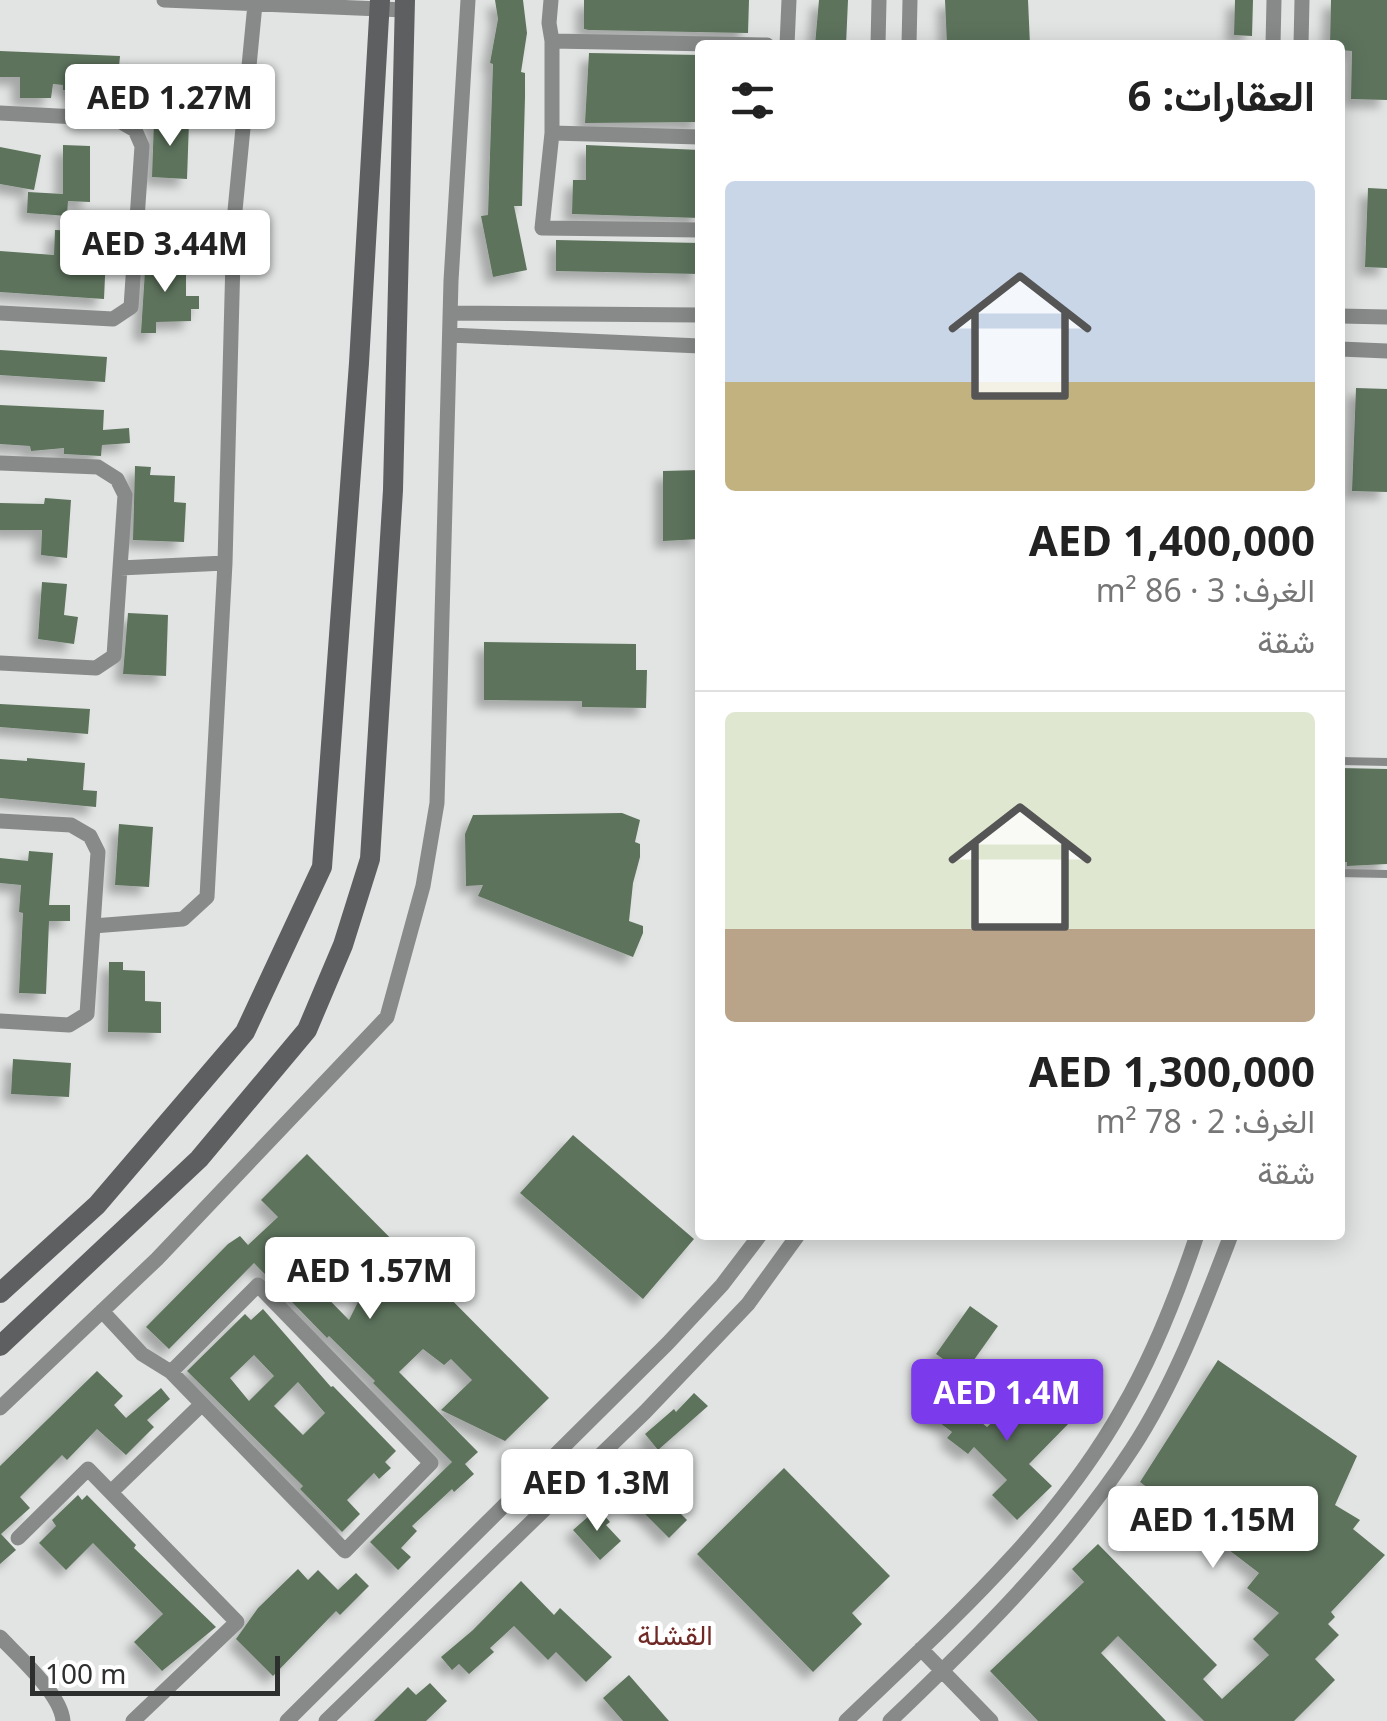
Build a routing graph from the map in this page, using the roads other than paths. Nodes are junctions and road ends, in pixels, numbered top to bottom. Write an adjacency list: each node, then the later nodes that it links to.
1 (164, 0): 9 (street)
2 (468, 0): 26 (street)
3 (551, 0): 17 (street)
4 (789, 0): 12 (street)
5 (879, 0): 13 (street)
6 (910, 0): 14 (street)
7 (1274, 0): 15 (street)
8 (1302, 0): 16 (street)
9 (256, 4): 10 (street); 23 (street)
10 (380, 5): 11 (street); 49 (street)
11 (405, 5): 51 (street)
12 (787, 40)
13 (878, 40)
14 (909, 40)
15 (1273, 40)
16 (1301, 40)
17 (552, 41): 18 (street); 20 (street)
18 (695, 44)
19 (0, 113): 22 (street)
20 (552, 133): 21 (street); 24 (street)
21 (695, 137)
22 (137, 220): 23 (street); 25 (street)
23 (234, 221): 35 (street)
24 (695, 230)
25 (0, 313)
26 (450, 313): 27 (street); 30 (street)
27 (695, 316)
28 (1345, 316): 29 (street)
29 (1387, 317)
30 (450, 335): 31 (street); 50 (street)
31 (695, 346)
32 (1345, 350): 33 (street)
33 (1387, 351)
34 (0, 463): 36 (street)
35 (225, 563): 36 (street); 43 (street)
36 (120, 568): 37 (street)
37 (0, 662)
38 (1345, 760): 39 (lane)
39 (1387, 762)
40 (0, 822): 43 (street)
41 (1345, 873): 42 (lane)
42 (1387, 874)
43 (92, 926): 44 (street)
44 (0, 1021)
45 (756, 1240): 62 (street)
46 (794, 1240): 63 (street)
47 (1195, 1240): 58 (street)
48 (1229, 1240): 59 (street)
49 (0, 1293)
50 (102, 1311): 52 (street); 54 (street)
51 (0, 1346)
52 (171, 1372): 53 (street); 53 (street)
53 (202, 1405): 55 (street)
54 (0, 1408)
55 (111, 1492): 56 (street); 61 (street)
56 (18, 1538)
57 (0, 1636): 60 (street)
58 (921, 1648): 59 (street); 64 (street)
59 (942, 1670): 65 (street); 66 (street)
60 (63, 1721)
61 (133, 1721)
62 (288, 1721)
63 (326, 1721)
64 (846, 1721)
65 (890, 1721)
66 (991, 1721)

